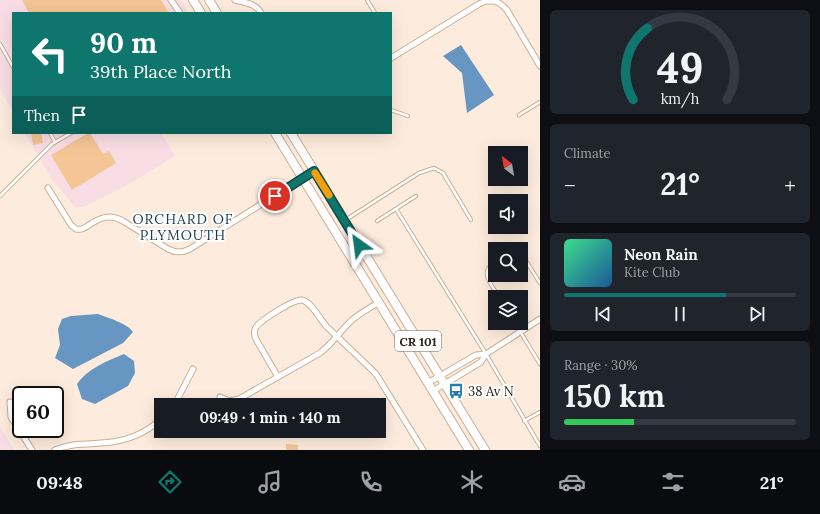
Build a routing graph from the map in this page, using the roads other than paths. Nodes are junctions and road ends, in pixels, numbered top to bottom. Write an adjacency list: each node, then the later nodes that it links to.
1 (171, 0): 7 (street)
2 (193, 0): 8 (main road)
3 (209, 0): 9 (main road)
4 (235, 0): 10 (street)
5 (368, 0): 11 (lane)
6 (493, 1): 13 (street); 15 (street)
7 (179, 12)
8 (200, 12)
9 (216, 12)
10 (260, 12)
11 (374, 12)
12 (0, 44): 14 (lane)
13 (392, 57)
14 (12, 65)
15 (540, 66)
16 (540, 102): 18 (lane)
17 (392, 110): 19 (lane)
18 (520, 115)
19 (408, 116)
20 (51, 134): 24 (lane)
21 (69, 134): 24 (lane)
22 (276, 134): 26 (main road, CR 101)
23 (292, 134): 25 (main road, CR 101)
24 (55, 142): 28 (lane)
25 (314, 171): 26 (street); 32 (main road, CR 101)
26 (303, 178): 27 (street); 38 (main road, CR 101)
27 (48, 188)
28 (0, 196)
29 (416, 196): 30 (lane)
30 (396, 209): 33 (lane); 42 (lane)
31 (471, 220): 32 (lane)
32 (345, 221): 45 (main road, CR 101)
33 (377, 221)
34 (528, 264): 37 (lane)
35 (488, 267): 36 (lane)
36 (488, 279)
37 (540, 283)
38 (379, 302): 41 (street); 47 (main road, CR 101)
39 (540, 319): 40 (street)
40 (520, 332): 42 (street); 43 (lane)
41 (337, 337): 46 (street); 46 (street); 59 (street)
42 (486, 354): 45 (street); 48 (street); 54 (lane)
43 (540, 364)
44 (193, 369): 51 (street)
45 (439, 376): 47 (street); 48 (main road, CR 101)
46 (278, 377): 50 (street)
47 (428, 383): 49 (main road, CR 101)
48 (444, 384): 49 (street); 61 (main road, CR 101)
49 (433, 391): 60 (main road, CR 101)
50 (220, 397)
51 (178, 398)
52 (10, 402): 57 (street)
53 (540, 412): 54 (lane)
54 (524, 421): 56 (lane)
55 (154, 424): 58 (street)
56 (540, 446)
57 (32, 450)
58 (55, 450)
59 (423, 450)
60 (469, 450)
61 (484, 450)

